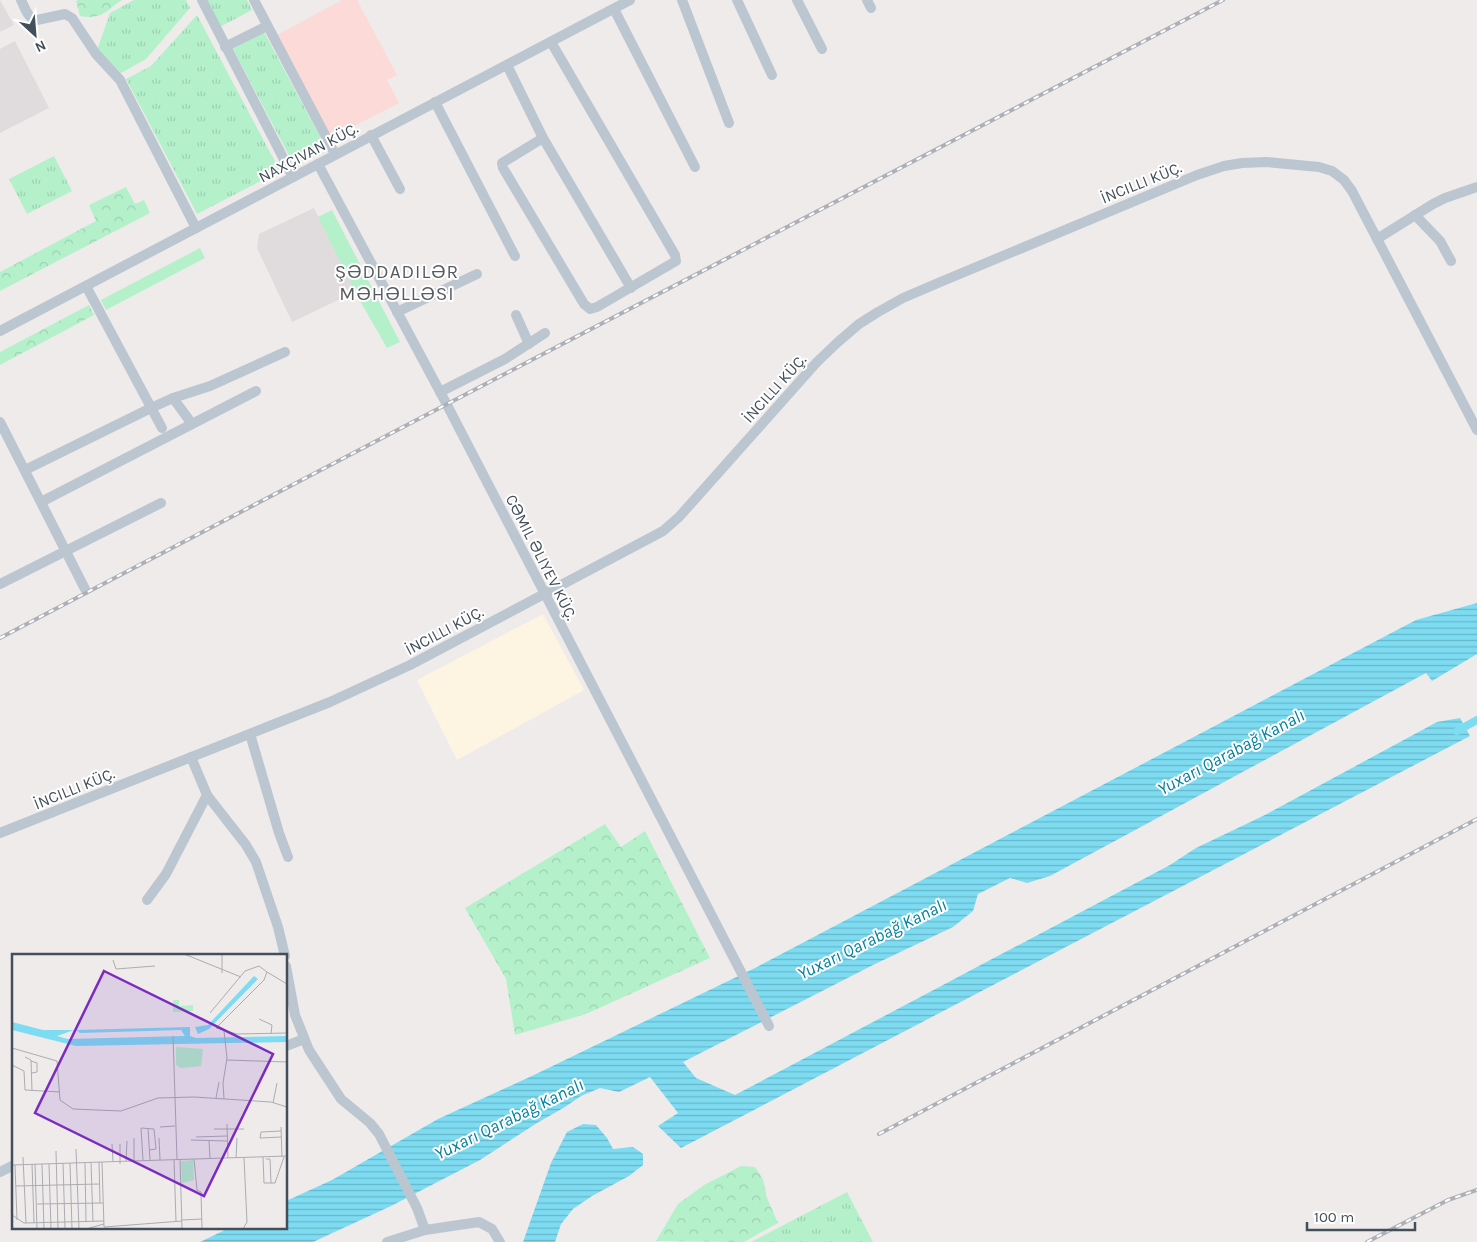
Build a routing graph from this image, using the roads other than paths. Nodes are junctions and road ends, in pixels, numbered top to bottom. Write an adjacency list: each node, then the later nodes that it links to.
1 (21, 0): 26 (street)
2 (202, 0): 11 (street)
3 (254, 0): 9 (street)
4 (630, 0): 8 (street)
5 (682, 0): 16 (street)
6 (737, 0): 14 (street)
7 (797, 0): 12 (street)
8 (614, 9): 10 (street); 21 (street)
9 (267, 26): 11 (street); 19 (street)
10 (550, 42): 13 (street); 32 (street)
11 (225, 47): 22 (street)
12 (822, 49)
13 (507, 65): 15 (street); 18 (street)
14 (772, 75)
15 (435, 102): 17 (street); 28 (street)
16 (729, 123)
17 (372, 135): 19 (street); 24 (street)
18 (543, 138): 32 (street); 32 (street)
19 (335, 154): 20 (street)
20 (318, 164): 22 (street); 33 (street, CƏMIL ƏLIYEV KÜÇ.)
21 (695, 167)
22 (293, 177): 26 (street)
23 (1477, 187): 25 (street)
24 (400, 189)
25 (1415, 215): 27 (street); 29 (street)
26 (196, 228): 31 (street)
27 (1377, 239): 46 (street, İNCILLI KÜÇ.); 53 (street, İNCILLI KÜÇ.)
28 (515, 256)
29 (1451, 261)
30 (477, 274): 33 (street)
31 (86, 286): 35 (street); 42 (street)
32 (631, 288)
33 (397, 312): 40 (street, CƏMIL ƏLIYEV KÜÇ.)
34 (516, 314): 37 (street)
35 (0, 331)
36 (545, 333): 37 (street)
37 (530, 344): 40 (street)
38 (285, 352): 41 (street)
39 (256, 391): 44 (street)
40 (440, 392): 53 (street, CƏMIL ƏLIYEV KÜÇ.)
41 (174, 398): 42 (street); 44 (street)
42 (151, 408): 45 (street); 47 (street)
43 (0, 422): 47 (street)
44 (192, 424): 48 (street)
45 (162, 428)
46 (1477, 430)
47 (25, 470): 48 (street)
48 (41, 502): 50 (street)
49 (161, 503): 50 (street)
50 (65, 551): 51 (street); 52 (street)
51 (0, 584)
52 (85, 589)
53 (544, 594): 54 (street, İNCILLI KÜÇ.); 62 (street, CƏMIL ƏLIYEV KÜÇ.)
54 (250, 734): 55 (street, İNCILLI KÜÇ.); 58 (street)
55 (191, 757): 56 (street); 57 (street, İNCILLI KÜÇ.)
56 (207, 795): 59 (street); 60 (street)
57 (0, 834)
58 (288, 857)
59 (148, 900)
60 (285, 954)
61 (288, 978): 63 (street)
62 (769, 1026)
63 (304, 1040): 64 (street); 67 (street)
64 (288, 1045)
65 (12, 1166): 66 (street)
66 (0, 1172)
67 (425, 1230): 68 (street); 69 (street)
68 (387, 1242)
69 (500, 1242)

